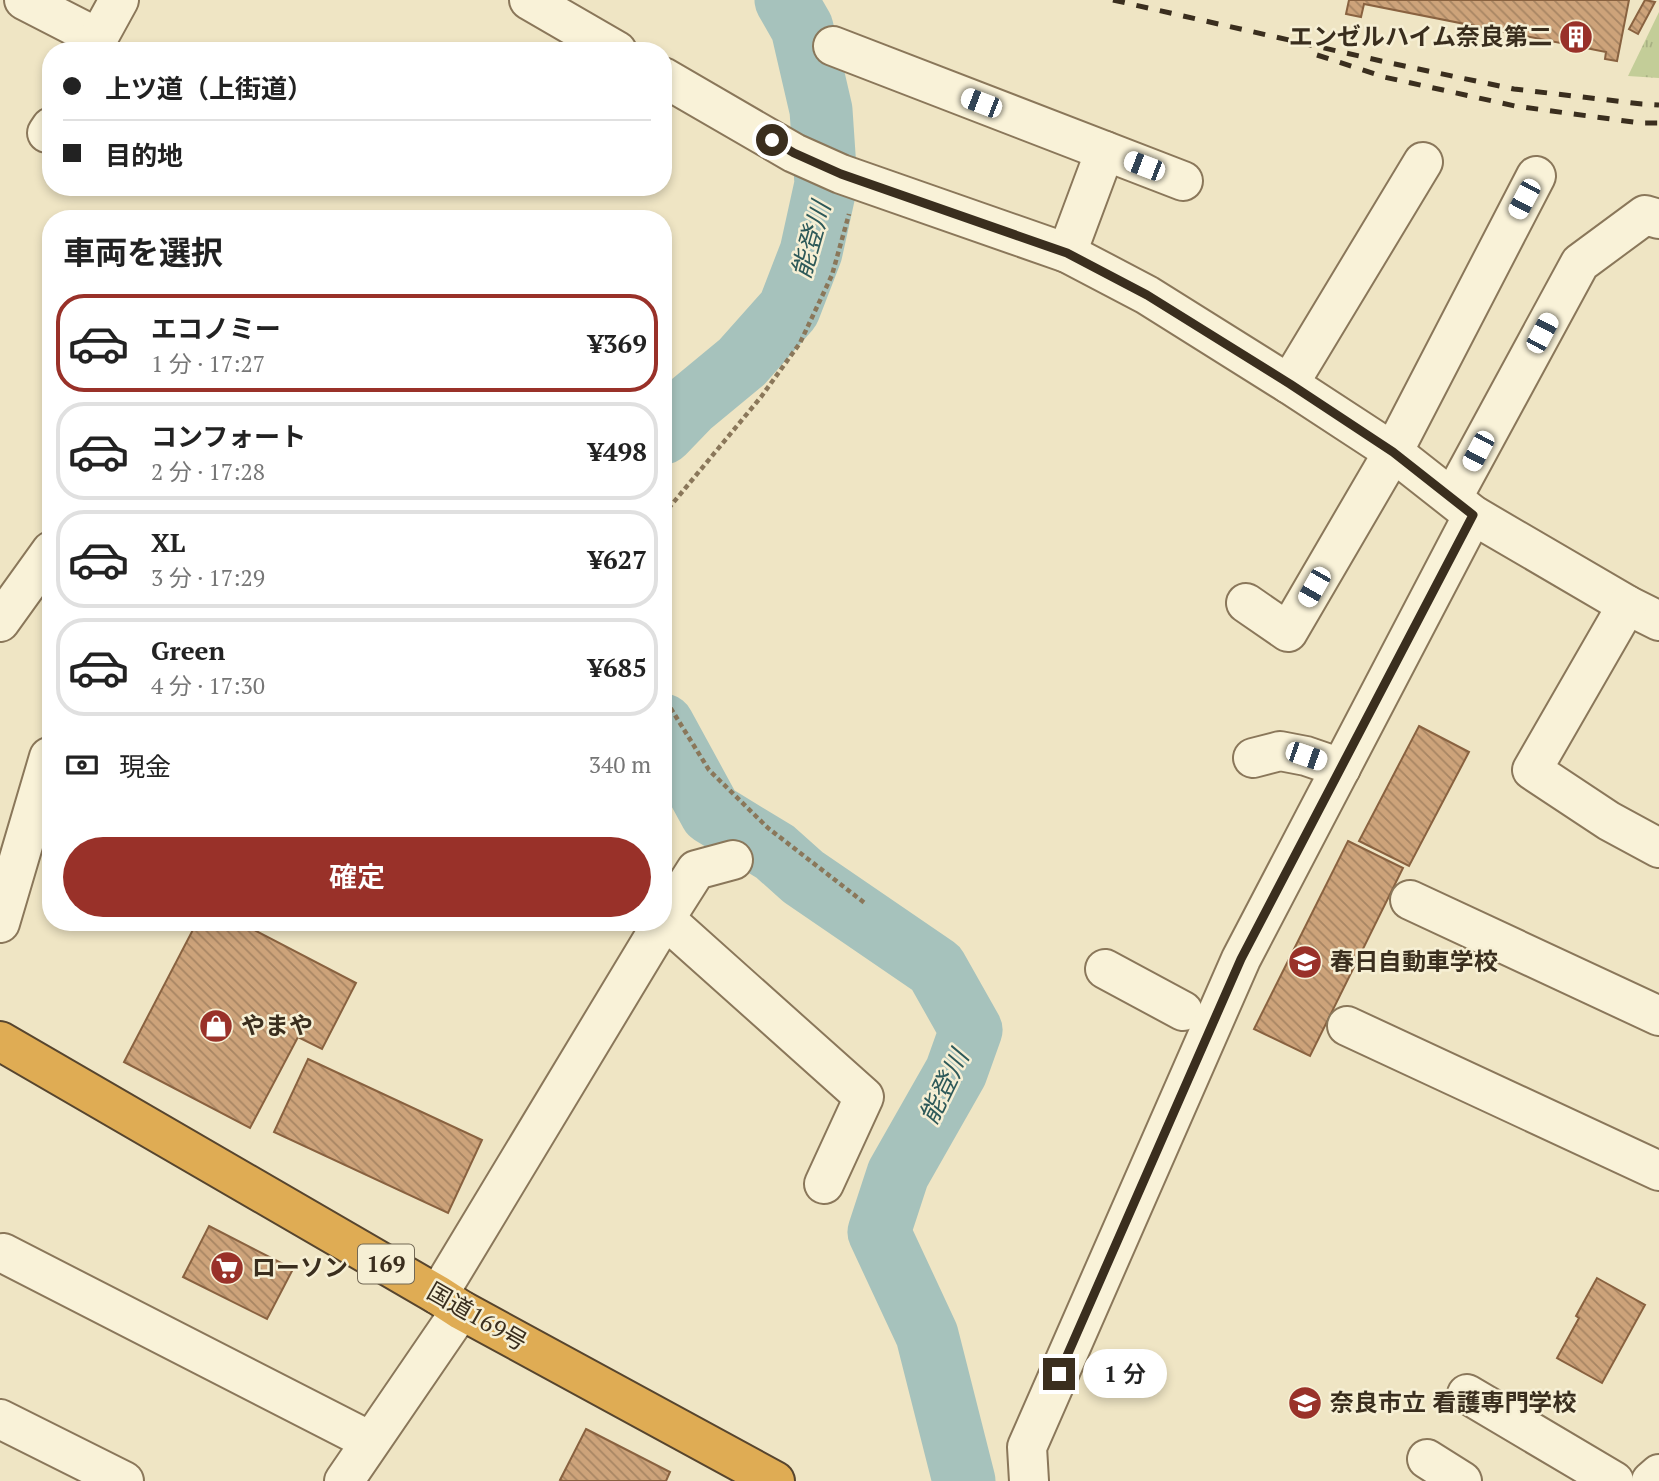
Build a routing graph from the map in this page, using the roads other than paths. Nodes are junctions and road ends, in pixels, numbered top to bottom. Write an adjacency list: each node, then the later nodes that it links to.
1 (24, 0): 4 (street)
2 (118, 0): 5 (street)
3 (529, 0): 6 (street)
4 (91, 42)
5 (95, 42)
6 (601, 42)
7 (833, 46): 9 (street)
8 (672, 82): 14 (street)
9 (1105, 151): 12 (street); 14 (street)
10 (1423, 162): 15 (street)
11 (1536, 176): 16 (street)
12 (1183, 181)
13 (1659, 219): 17 (street)
14 (1067, 253): 15 (street)
15 (1290, 384): 16 (street)
16 (1393, 452): 17 (street); 19 (street)
17 (1463, 506): 20 (street); 23 (street)
18 (42, 564): 21 (street)
19 (1246, 603)
20 (1643, 613): 25 (street)
21 (0, 622)
22 (1253, 758): 23 (street)
23 (1341, 768): 49 (street)
24 (42, 805): 29 (street)
25 (1659, 848)
26 (733, 860): 28 (street)
27 (1410, 900): 34 (street)
28 (672, 908)
29 (0, 923)
30 (672, 928): 38 (street)
31 (658, 931): 40 (street)
32 (1105, 969): 33 (street)
33 (1183, 1011)
34 (1659, 1016)
35 (1347, 1026): 37 (street)
36 (0, 1041): 40 (highway, 国道169号 / 169)
37 (1659, 1171)
38 (824, 1184)
39 (3, 1254): 43 (street)
40 (449, 1302): 43 (street); 48 (highway, 国道169号 / 169)
41 (1468, 1394): 51 (street)
42 (0, 1419): 46 (street)
43 (370, 1441): 47 (street)
44 (1427, 1459): 50 (street)
45 (1659, 1474): 52 (street)
46 (124, 1481)
47 (344, 1481)
48 (775, 1481)
49 (1029, 1481)
50 (1462, 1481)
51 (1614, 1481)
52 (1651, 1481)

